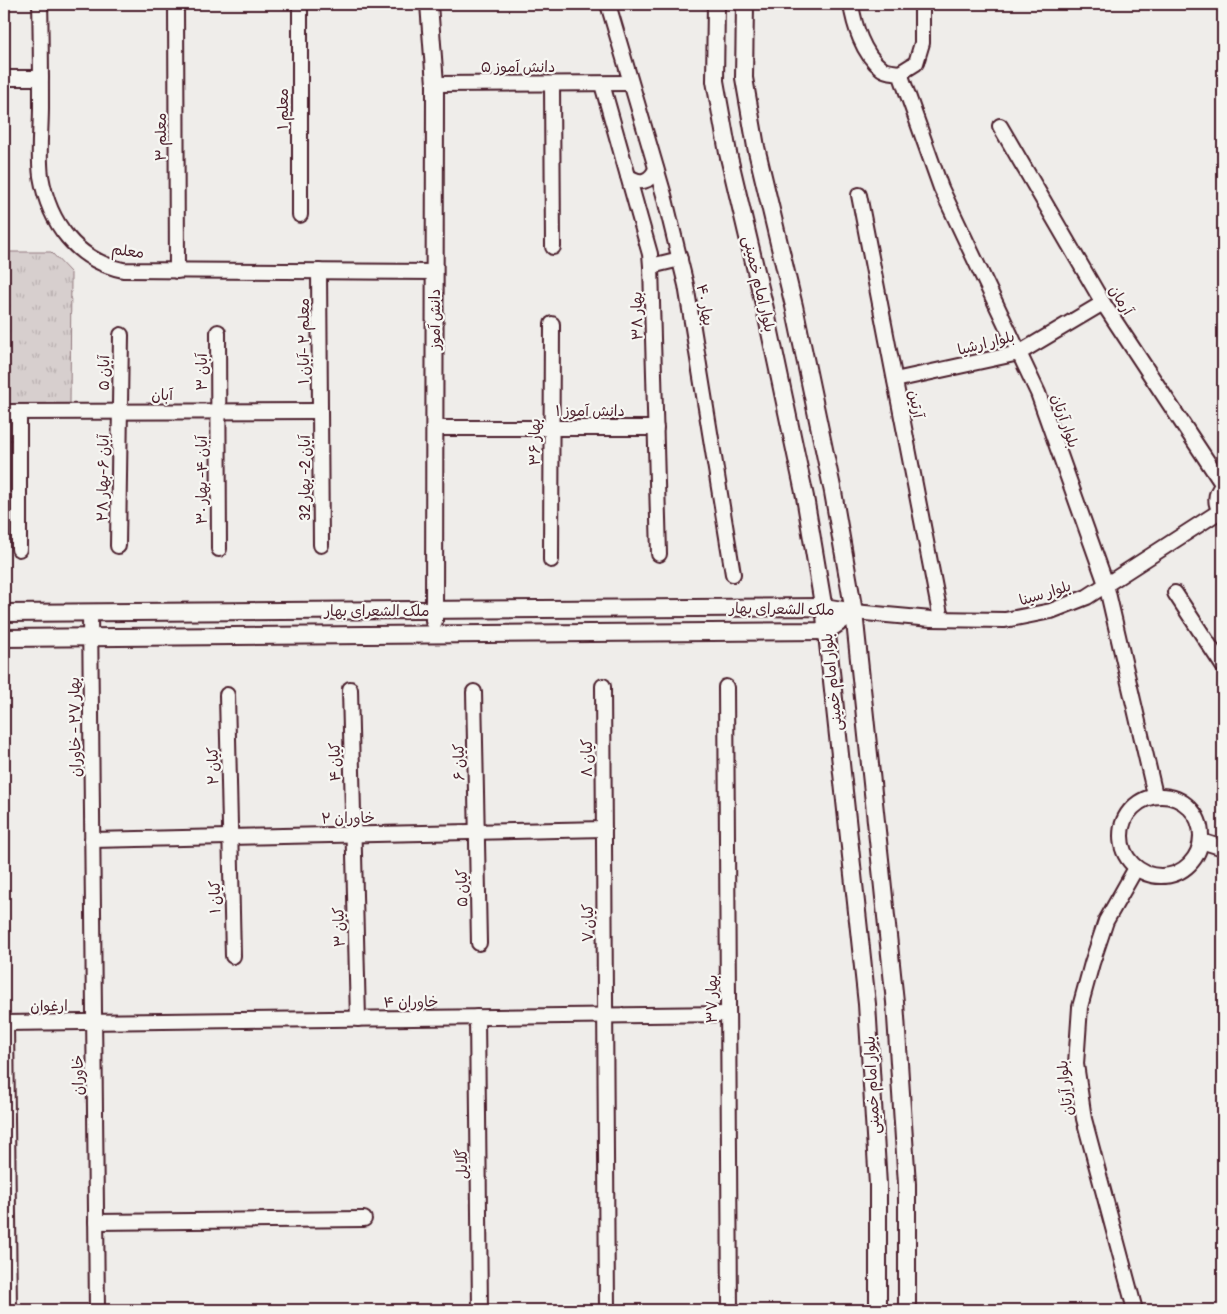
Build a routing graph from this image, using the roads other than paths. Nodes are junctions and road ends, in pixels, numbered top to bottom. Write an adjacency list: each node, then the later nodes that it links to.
1 (40, 4): 12 (street, معلم)
2 (176, 4): 25 (street, معلم ۳)
3 (300, 4): 21 (street, معلم ۱)
4 (429, 4): 14 (street, دانش آموز)
5 (608, 4): 13 (street, بهار ۴۰)
6 (716, 4): 53 (street, بلوار امام خمینی)
7 (745, 4): 56 (street, بلوار امام خمینی)
8 (851, 4): 10 (street)
9 (922, 4): 10 (street)
10 (900, 73): 32 (street, بلوار آرتان)
11 (4, 78): 12 (street)
12 (41, 78): 25 (street, معلم)
13 (630, 83): 16 (street, دانش آموز ۵); 18 (street, بهار ۴۰)
14 (435, 84): 15 (street, دانش آموز ۵); 27 (street, دانش آموز)
15 (552, 84): 16 (street, دانش آموز ۵); 22 (street)
16 (602, 84): 19 (street, بهار ۳۸)
17 (1000, 126): 28 (street, آرمان)
18 (656, 169): 19 (street); 23 (street, بهار ۴۰)
19 (628, 176): 24 (street, بهار ۳۸)
20 (859, 195): 33 (street, آرتین)
21 (300, 215)
22 (554, 247)
23 (680, 259): 24 (street); 50 (street, بهار ۴۰)
24 (652, 266): 41 (street, بهار ۳۸)
25 (177, 271): 26 (street, معلم)
26 (319, 271): 27 (street, معلم); 34 (street, معلم ۲ -آبان ۱)
27 (434, 272): 39 (street, دانش آموز)
28 (1103, 303): 32 (street, بلوار ارشیا); 42 (street, آرمان)
29 (552, 324): 40 (street, بهار ۳۶)
30 (218, 332): 35 (street, آبان ۳)
31 (121, 335): 38 (street, آبان ۵)
32 (1019, 353): 33 (street, بلوار ارشیا); 51 (street, بلوار آرتان)
33 (895, 380): 58 (street, آرتین)
34 (320, 410): 35 (street, آبان); 44 (street, آبان 2- بهار 32)
35 (218, 411): 38 (street, آبان); 47 (street, آبان ۴- بهار ۳۰)
36 (4, 412): 37 (street, آبان)
37 (20, 412): 38 (street, آبان); 46 (street)
38 (120, 412): 45 (street, آبان ۶-بهار ۲۸)
39 (434, 428): 40 (street, دانش آموز ۱); 54 (street, دانش آموز)
40 (552, 428): 41 (street, دانش آموز ۱); 49 (street, بهار ۳۶)
41 (656, 428): 48 (street, بهار ۳۸)
42 (1223, 485): 43 (street)
43 (1222, 512): 51 (street, بلوار سینا)
44 (321, 545)
45 (118, 546)
46 (19, 549)
47 (219, 549)
48 (659, 554)
49 (551, 560)
50 (732, 574)
51 (1106, 584): 58 (street, بلوار سینا); 70 (street, بلوار آرتان)
52 (1175, 593): 63 (street)
53 (824, 607): 54 (street, ملک الشعرای بهار); 56 (street, ملک الشعرای بهار); 59 (street, بلوار امام خمینی)
54 (434, 610): 55 (street, ملک الشعرای بهار); 60 (street, دانش آموز)
55 (90, 612): 57 (street, ملک الشعرای بهار); 61 (street, بهار ۲۷ - خاوران)
56 (854, 612): 58 (street, بلوار سینا); 59 (street, ملک الشعرای بهار); 95 (street, بلوار امام خمینی)
57 (4, 613)
58 (941, 619)
59 (827, 631): 60 (street, ملک الشعرای بهار); 94 (street, بلوار امام خمینی)
60 (434, 634): 61 (street, ملک الشعرای بهار)
61 (90, 637): 62 (street, ملک الشعرای بهار); 75 (street, بهار ۲۷ - خاوران)
62 (4, 638)
63 (1219, 651): 64 (street)
64 (1223, 666)
65 (603, 686): 71 (street, کیان ۸)
66 (726, 687): 81 (street, بهار ۳۷)
67 (350, 689): 73 (street, کیان ۴)
68 (474, 692): 72 (street, کیان ۶)
69 (228, 695): 74 (street, کیان ۲)
70 (1155, 795): 76 (street); 78 (street)
71 (604, 829): 72 (street, خاوران ۲); 82 (street, کیان ۷)
72 (477, 832): 73 (street, خاوران ۲); 79 (street, کیان ۵)
73 (353, 835): 74 (street, خاوران ۲); 84 (street, کیان ۳)
74 (230, 837): 75 (street, خاوران ۲); 80 (street, کیان ۱)
75 (92, 840): 85 (street, خاوران)
76 (1201, 841): 77 (street); 78 (street)
77 (1223, 848)
78 (1136, 868): 96 (street, بلوار آرتان)
79 (479, 943)
80 (233, 956)
81 (728, 1014): 82 (street, خاوران ۴); 93 (street, بهار ۳۷)
82 (605, 1016): 83 (street, خاوران ۴); 92 (street, کیان ۷)
83 (477, 1017): 84 (street, خاوران ۴); 91 (street, گلایل)
84 (358, 1019): 85 (street, خاوران ۴)
85 (94, 1022): 86 (street, ارغوان); 88 (street, خاوران)
86 (5, 1023): 89 (street)
87 (364, 1219): 88 (street)
88 (96, 1222): 90 (street, خاوران)
89 (9, 1310)
90 (97, 1310)
91 (480, 1310)
92 (607, 1310)
93 (730, 1310)
94 (878, 1310)
95 (907, 1310)
96 (1135, 1310)

